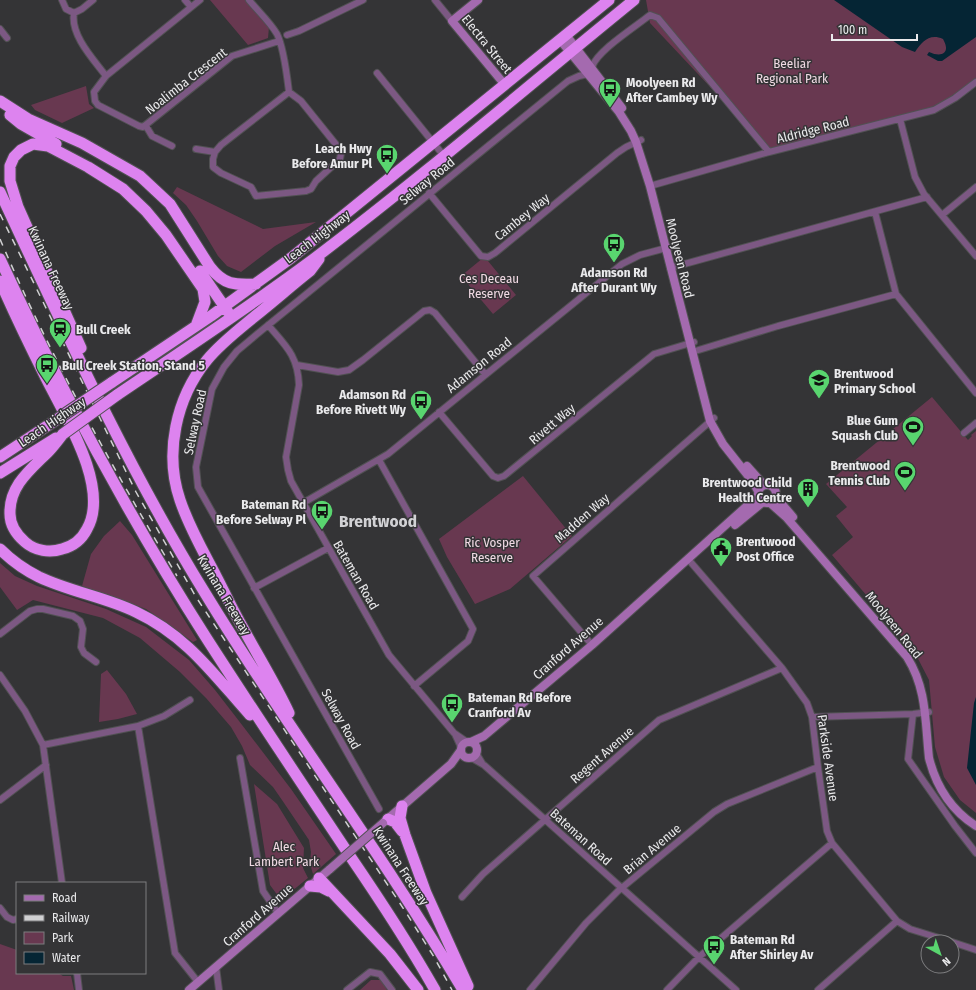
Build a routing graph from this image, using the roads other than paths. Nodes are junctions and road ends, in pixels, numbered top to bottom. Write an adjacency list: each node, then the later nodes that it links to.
1 (62, 0): 12 (street)
2 (93, 0): 12 (street)
3 (185, 0): 11 (street)
4 (200, 0): 11 (street, Noalimba Crescent)
5 (249, 0): 18 (street)
6 (363, 0): 15 (street)
7 (435, 0): 13 (street, Electra Street)
8 (478, 0): 13 (main road)
9 (609, 0): 17 (highway, Leach Highway)
10 (634, 0): 19 (highway, Leach Highway)
11 (191, 7): 22 (street, Noalimba Crescent)
12 (74, 13): 22 (street)
13 (452, 21): 24 (main road, Electra Street)
14 (0, 29): 16 (street)
15 (287, 35)
16 (7, 38)
17 (563, 38): 19 (main road, Moolyeen Road); 24 (highway, Leach Highway)
18 (279, 41): 25 (street); 29 (street, Noalimba Crescent)
19 (573, 50): 20 (main road, Moolyeen Road); 38 (highway, Leach Highway)
20 (590, 71): 30 (main road, Moolyeen Road); 36 (street); 42 (street, Selway Road)
21 (377, 73): 31 (street)
22 (106, 76): 29 (street, Noalimba Crescent)
23 (976, 82): 28 (street, Aldridge Road)
24 (505, 85): 31 (highway, Leach Highway)
25 (289, 92): 35 (street); 35 (street)
26 (0, 101): 52 (highway)
27 (0, 107): 32 (highway)
28 (900, 120): 36 (street, Aldridge Road); 43 (street)
29 (146, 126): 33 (street)
30 (638, 141): 39 (main road, Moolyeen Road); 42 (street, Cambey Way)
31 (434, 143): 38 (street); 52 (highway, Leach Highway)
32 (51, 144): 37 (highway); 64 (highway)
33 (172, 146)
34 (196, 149): 35 (street)
35 (215, 152)
36 (769, 152): 39 (street, Aldridge Road)
37 (68, 153): 54 (highway); 57 (highway)
38 (444, 156): 47 (highway, Leach Highway)
39 (652, 186): 46 (main road, Moolyeen Road)
40 (976, 187): 45 (street)
41 (0, 192): 64 (highway, Kwinana Freeway)
42 (429, 193): 56 (street, Selway Road)
43 (927, 197): 44 (street); 45 (street)
44 (875, 212): 50 (street); 53 (street)
45 (942, 215): 48 (street)
46 (667, 247): 50 (main road, Moolyeen Road); 60 (street, Adamson Road)
47 (324, 250): 55 (highway, Leach Highway); 91 (highway)
48 (976, 256)
49 (0, 259): 90 (highway)
50 (673, 267): 58 (main road, Moolyeen Road)
51 (0, 281): 67 (highway)
52 (256, 284): 54 (highway, Leach Highway)
53 (896, 294): 58 (street); 61 (street)
54 (224, 306): 55 (highway); 57 (highway, Leach Highway)
55 (232, 317): 67 (highway, Leach Highway, bridge)
56 (268, 325): 59 (street, Bateman Road); 77 (street, Selway Road)
57 (196, 326): 68 (highway, Leach Highway, bridge)
58 (693, 347): 62 (street, Rivett Way); 63 (main road, Moolyeen Road)
59 (297, 365): 60 (street); 73 (street, Bateman Road)
60 (485, 374): 62 (street, Adamson Road)
61 (976, 393)
62 (439, 412): 69 (street, Adamson Road)
63 (712, 419): 71 (main road, Moolyeen Road); 72 (main road, Moolyeen Road); 79 (street, Madden Way)
64 (109, 420): 91 (highway, Kwinana Freeway)
65 (976, 422): 66 (street)
66 (964, 433)
67 (63, 434): 70 (highway, Leach Highway)
68 (0, 457)
69 (379, 460): 73 (street, Adamson Road); 83 (street)
70 (0, 473)
71 (764, 485): 72 (main road); 72 (main road, Moolyeen Road)
72 (765, 498): 76 (main road, Cranford Avenue); 85 (main road, Moolyeen Road)
73 (303, 503): 74 (street, Bateman Road)
74 (328, 548): 77 (street); 83 (street, Bateman Road)
75 (0, 550): 90 (highway)
76 (690, 561): 79 (main road, Cranford Avenue); 81 (street, Parkside Avenue)
77 (254, 588): 98 (street, Selway Road)
78 (0, 634): 80 (street)
79 (592, 644): 92 (main road, Cranford Avenue)
80 (96, 662)
81 (782, 668): 87 (street, Parkside Avenue); 99 (street, Regent Avenue)
82 (0, 675): 89 (street)
83 (414, 686): 92 (street, Bateman Road)
84 (190, 700): 88 (street)
85 (927, 712): 86 (street); 100 (main road, Moolyeen Road); 102 (main road, Moolyeen Road)
86 (913, 714): 87 (street); 105 (street)
87 (812, 717): 95 (street, Parkside Avenue)
88 (138, 726): 89 (street); 122 (street)
89 (43, 745): 94 (street)
90 (277, 745): 129 (highway)
91 (305, 746): 130 (highway, Kwinana Freeway)
92 (469, 750): 97 (main road, Cranford Avenue); 99 (street, Bateman Road)
93 (240, 758): 113 (street)
94 (46, 765): 96 (street); 107 (street)
95 (818, 766): 104 (street, Parkside Avenue); 109 (street, Brian Avenue)
96 (0, 800)
97 (402, 806): 101 (main road, Cranford Avenue); 103 (highway)
98 (379, 809)
99 (544, 820): 109 (street, Bateman Road); 111 (street, Regent Avenue)
100 (976, 820)
101 (386, 821): 103 (highway); 106 (main road, Cranford Avenue, bridge)
102 (976, 826)
103 (405, 835): 131 (highway)
104 (832, 843): 115 (street, Parkside Avenue); 119 (street)
105 (976, 853)
106 (319, 878): 108 (main road, Cranford Avenue); 110 (highway)
107 (62, 882)
108 (310, 886): 110 (highway); 113 (main road, Cranford Avenue)
109 (622, 888): 119 (street, Bateman Road); 132 (street, Brian Avenue)
110 (335, 894): 128 (highway)
111 (462, 897)
112 (0, 908): 114 (street)
113 (278, 913): 120 (main road, Cranford Avenue)
114 (16, 920)
115 (897, 921): 116 (street, Parkside Avenue); 135 (street)
116 (926, 934)
117 (960, 945): 118 (street, Parkside Avenue)
118 (976, 950)
119 (699, 957): 133 (street); 134 (street, Bateman Road)
120 (216, 967): 122 (main road, Cranford Avenue); 125 (street)
121 (77, 974): 123 (street)
122 (198, 982): 124 (main road, Cranford Avenue)
123 (79, 990)
124 (189, 990)
125 (219, 990)
126 (347, 990): 127 (street)
127 (392, 990)
128 (418, 990)
129 (435, 990)
130 (463, 990)
131 (470, 990)
132 (530, 990)
133 (667, 990)
134 (736, 990)
135 (818, 990)

